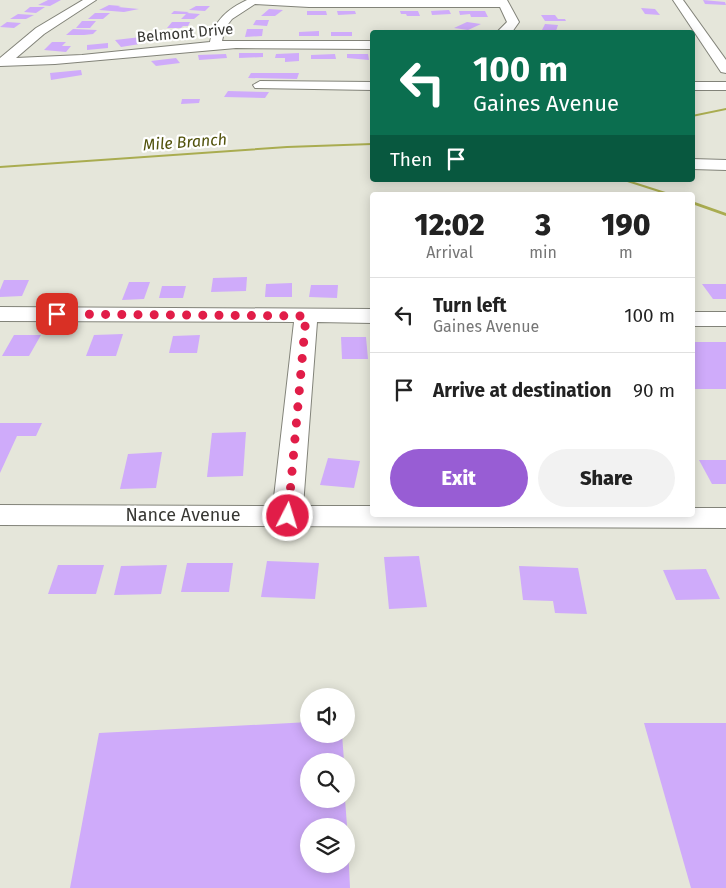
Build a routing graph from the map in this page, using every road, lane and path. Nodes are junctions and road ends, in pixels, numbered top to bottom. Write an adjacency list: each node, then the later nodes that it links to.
1 (91, 0): 8 (street)
2 (678, 0): 9 (street)
3 (254, 1): 4 (street); 7 (street)
4 (503, 2): 5 (street)
5 (508, 30)
6 (370, 44): 7 (street, Belmont Drive)
7 (216, 46): 8 (street, Belmont Drive)
8 (1, 62)
9 (726, 69)
10 (260, 85): 11 (street)
11 (370, 86)
12 (695, 86): 13 (street)
13 (726, 86)
14 (695, 164): 15 (street)
15 (726, 165)
16 (0, 314): 17 (street)
17 (306, 316): 18 (street); 22 (street)
18 (370, 316)
19 (695, 319): 20 (street)
20 (726, 319)
21 (0, 515): 22 (street, Nance Avenue)
22 (288, 516): 23 (street, Nance Avenue)
23 (370, 516)
24 (507, 517): 25 (street, Nance Avenue)
25 (726, 518)

